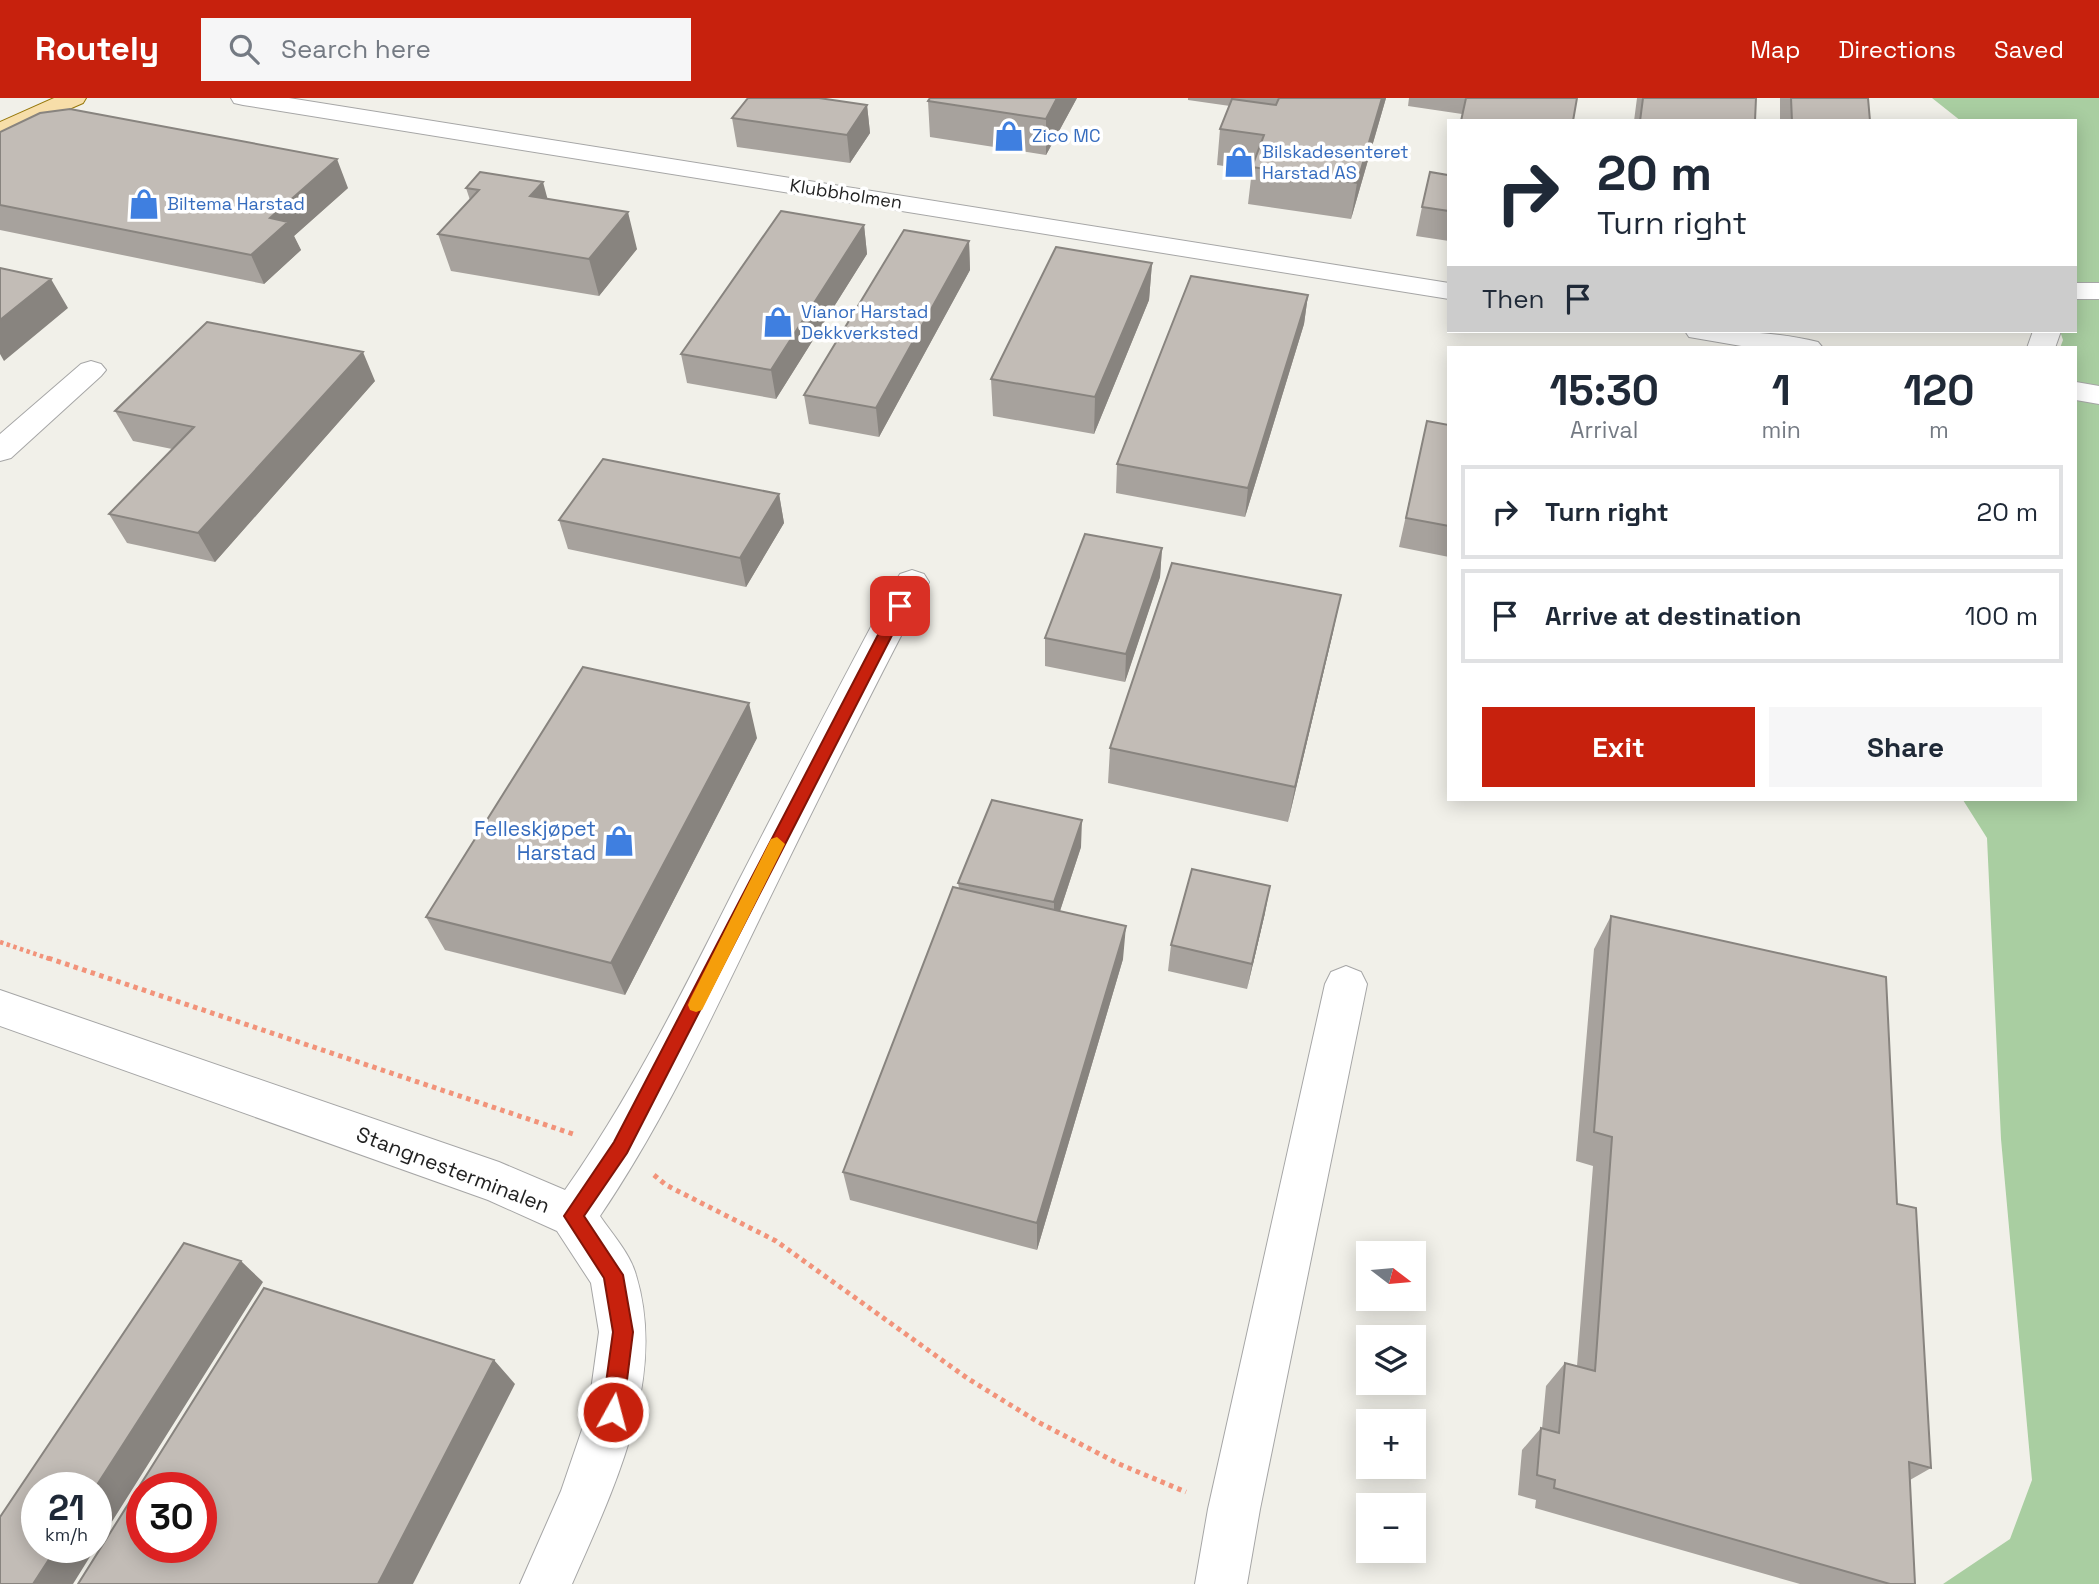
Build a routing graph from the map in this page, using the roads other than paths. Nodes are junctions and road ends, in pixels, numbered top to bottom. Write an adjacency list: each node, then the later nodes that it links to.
1 (74, 98): 3 (main road)
2 (243, 98): 5 (street, Klubbholmen)
3 (0, 131)
4 (2099, 290): 6 (street)
5 (1447, 291)
6 (2077, 291)
7 (1712, 333): 8 (street)
8 (1795, 346)
9 (90, 370): 12 (street)
10 (2077, 391): 11 (street)
11 (2099, 395)
12 (0, 451)
13 (912, 582): 16 (street)
14 (1346, 984): 18 (street)
15 (0, 1008): 16 (street, Stangnesterminalen)
16 (573, 1216): 17 (street, Stangnesterminalen)
17 (546, 1584)
18 (1221, 1584)

